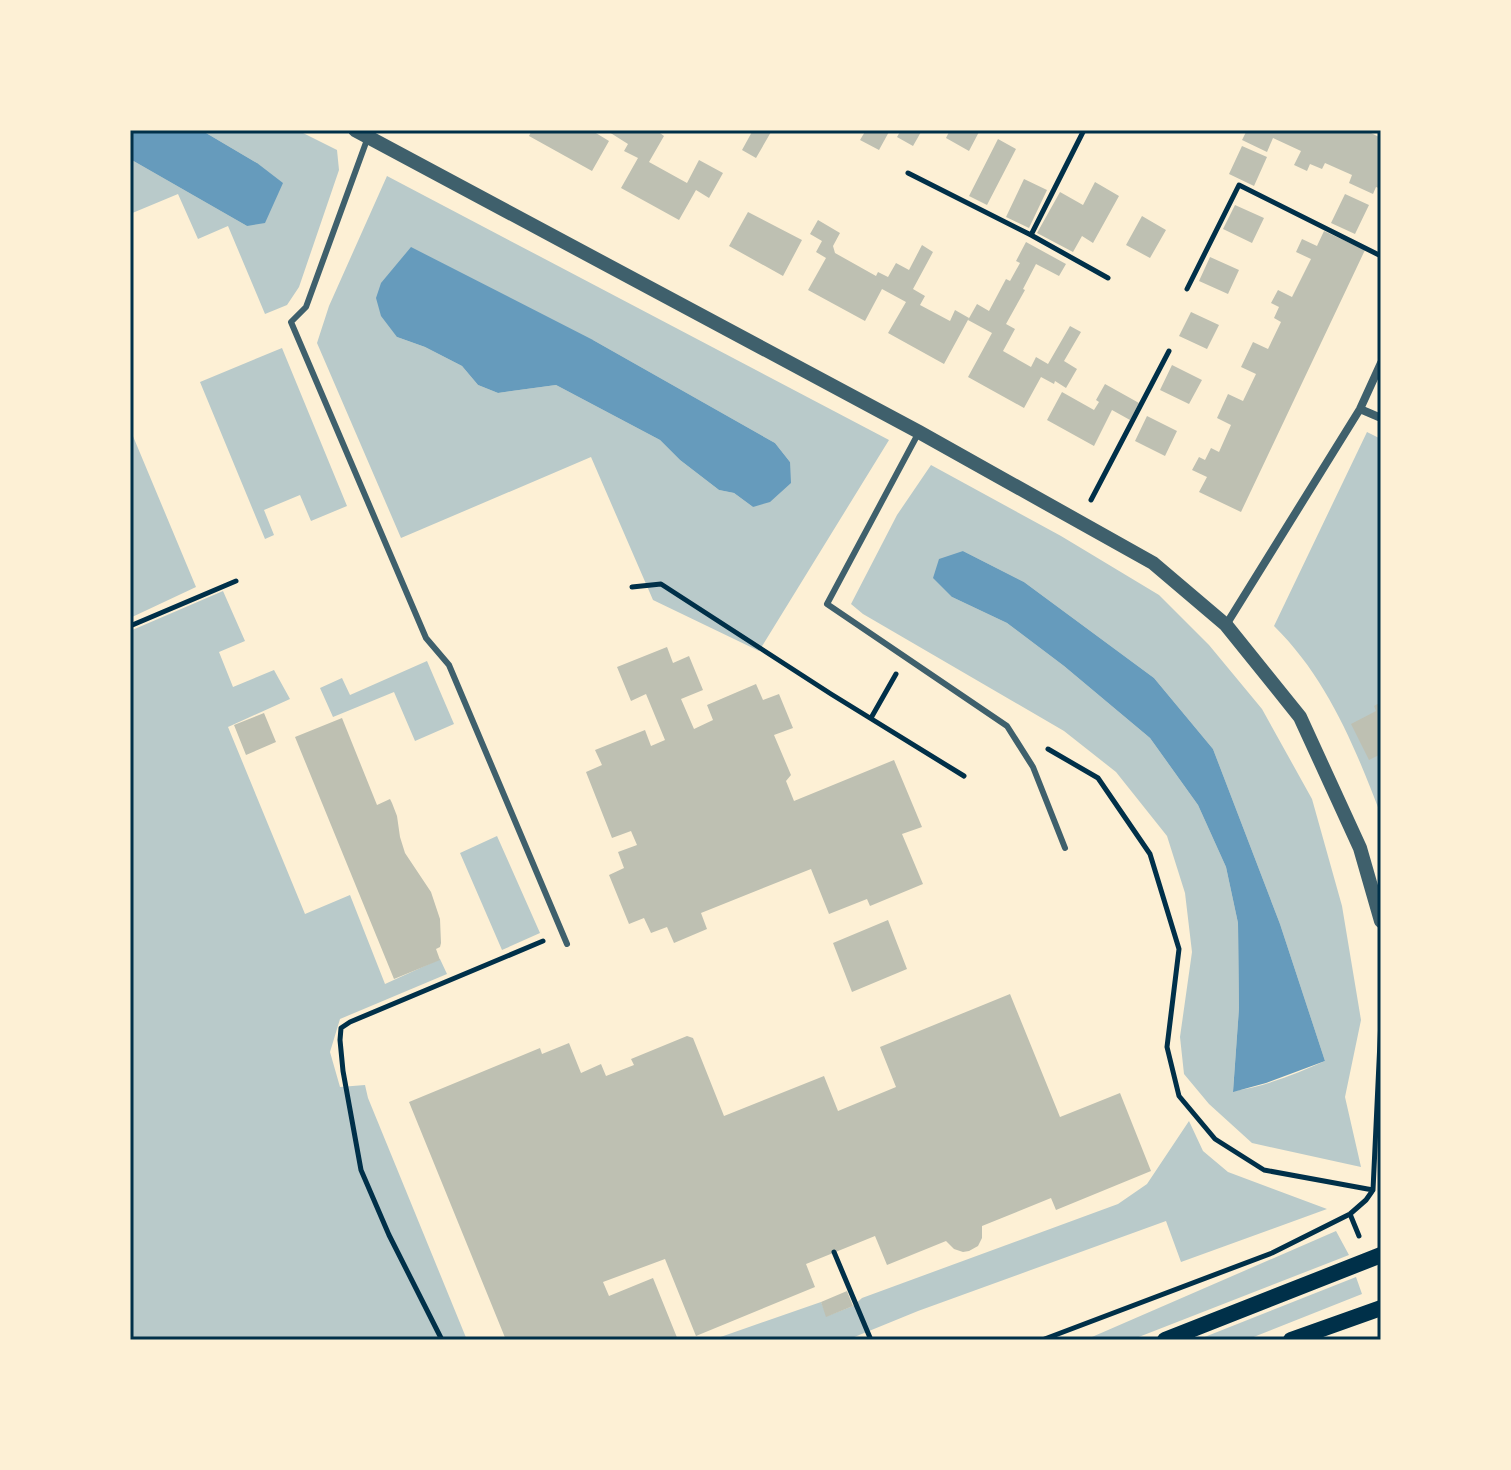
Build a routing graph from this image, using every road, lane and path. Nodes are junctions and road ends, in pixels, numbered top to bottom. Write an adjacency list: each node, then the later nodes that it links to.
1 (1084, 130): 4 (path)
2 (365, 132): 12 (street); 24 (lane)
3 (908, 173): 4 (path)
4 (1031, 235): 6 (path)
5 (1381, 256): 7 (path)
6 (1108, 278)
7 (1187, 289)
8 (1169, 351): 13 (path)
9 (1381, 363): 10 (street)
10 (1360, 409): 11 (street); 16 (street)
11 (1381, 418)
12 (919, 432): 13 (street); 22 (lane)
13 (1079, 522): 16 (street)
14 (236, 581): 17 (path)
15 (632, 587): 19 (path)
16 (1226, 625): 23 (street)
17 (130, 626)
18 (901, 666): 19 (path)
19 (871, 718): 21 (path)
20 (1046, 748): 28 (path)
21 (964, 776)
22 (1065, 848)
23 (1381, 921)
24 (563, 933): 25 (lane); 32 (path)
25 (567, 944)
26 (1381, 1020): 27 (path)
27 (1378, 1155): 28 (path)
28 (1373, 1190): 34 (path)
29 (834, 1252): 33 (path)
30 (1381, 1255): 35 (main road)
31 (1381, 1308): 36 (main road)
32 (442, 1340)
33 (871, 1340)
34 (1042, 1340)
35 (1165, 1340)
36 (1291, 1340)

